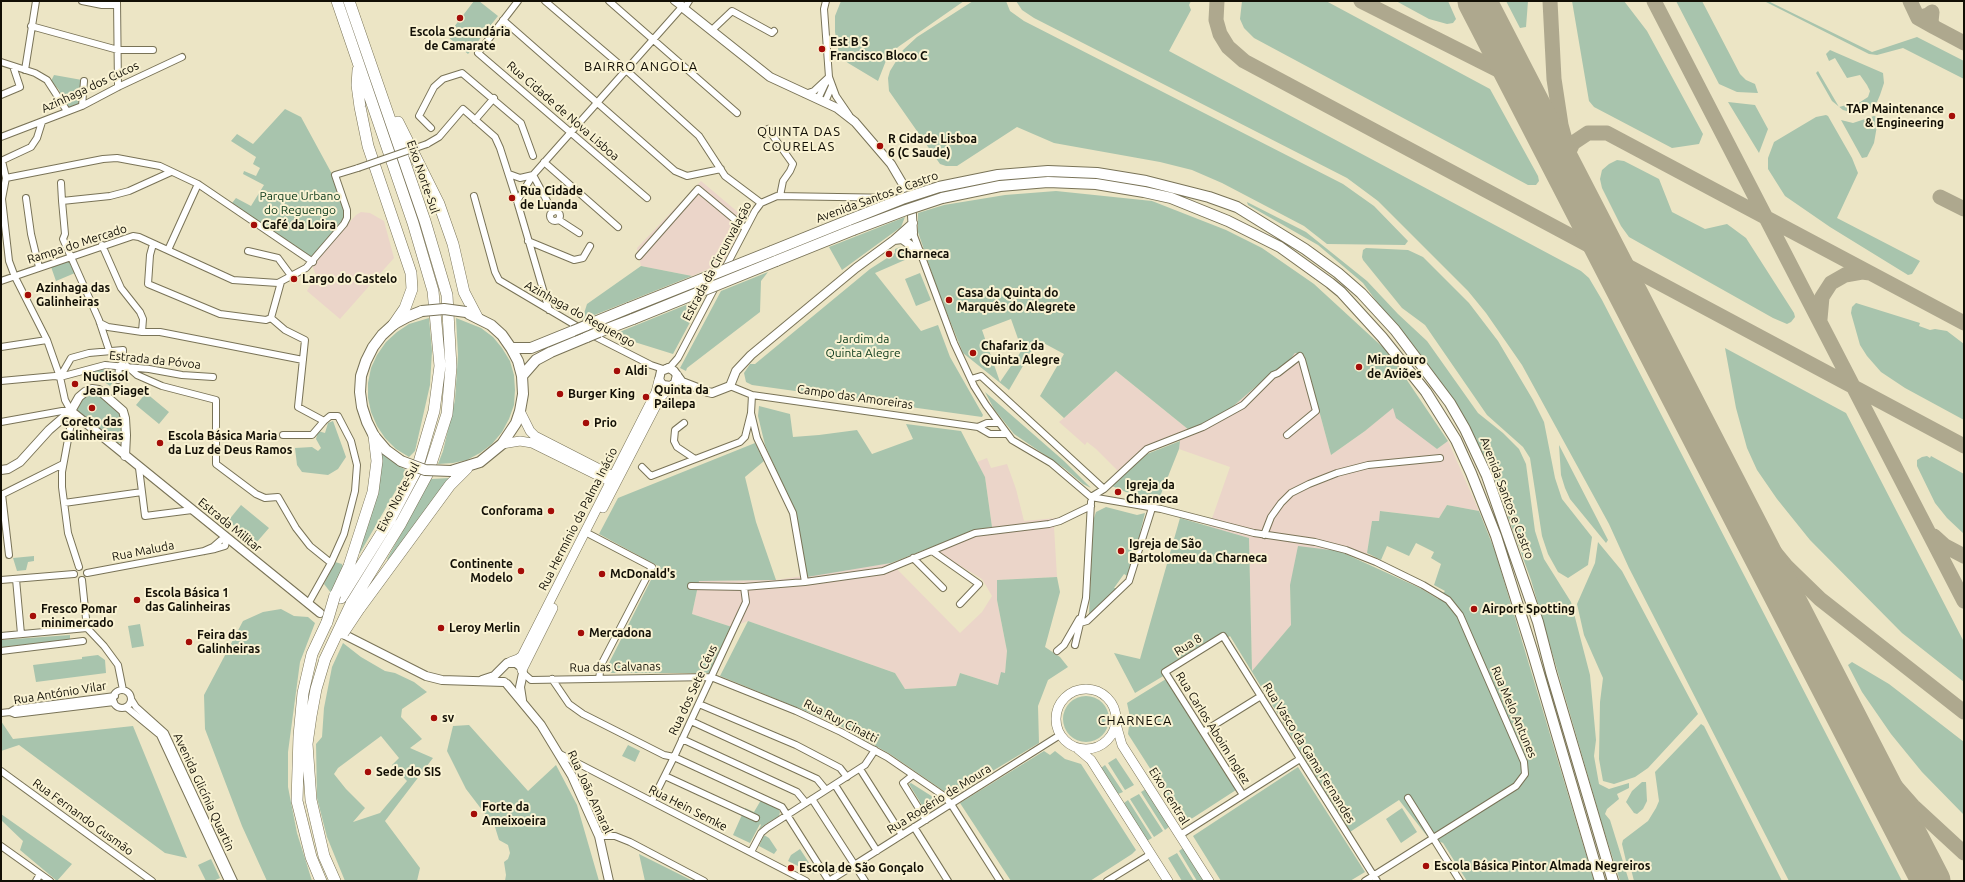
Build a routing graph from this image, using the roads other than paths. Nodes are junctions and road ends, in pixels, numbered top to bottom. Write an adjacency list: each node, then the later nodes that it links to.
1 (36, 1): 14 (street)
2 (82, 1): 11 (street)
3 (337, 1): 22 (highway, Eixo Norte-Sul)
4 (349, 1): 32 (highway, Eixo Norte-Sul)
5 (518, 1): 13 (street, Rua Cidade de Nova Lisboa)
6 (545, 1): 25 (street)
7 (609, 1): 17 (street)
8 (674, 1): 12 (street)
9 (689, 1): 12 (street)
10 (826, 1): 26 (street)
11 (117, 3): 18 (street)
12 (681, 6): 15 (street); 17 (street)
13 (503, 20): 35 (street); 44 (street, Rua Cidade de Nova Lisboa)
14 (31, 26): 18 (street); 24 (street)
15 (712, 30): 16 (street); 31 (street)
16 (774, 31)
17 (654, 39): 25 (street); 38 (street)
18 (118, 50): 19 (street); 29 (street)
19 (153, 50)
20 (182, 57): 29 (street, Azinhaga dos Cucos)
21 (1, 62): 23 (street)
22 (358, 64): 89 (highway); 159 (highway, Eixo Norte-Sul)
23 (13, 66): 24 (street); 30 (street)
24 (25, 70): 37 (street)
25 (626, 70): 35 (street); 49 (street)
26 (829, 78): 28 (street); 31 (street); 34 (street)
27 (84, 81): 36 (street)
28 (832, 86): 34 (street); 39 (street)
29 (118, 87): 36 (street, Azinhaga dos Cucos)
30 (1, 94)
31 (805, 94): 34 (street)
32 (382, 98): 86 (highway); 162 (highway, Eixo Norte-Sul)
33 (494, 98): 40 (street); 42 (street); 46 (street)
34 (821, 101): 39 (street)
35 (598, 102): 44 (street); 49 (street)
36 (82, 106): 37 (street, Azinhaga dos Cucos)
37 (67, 111): 41 (street, Azinhaga dos Cucos)
38 (737, 113)
39 (849, 115): 60 (street)
40 (476, 120): 51 (street); 79 (street, bridge)
41 (42, 122): 45 (street); 47 (street, Azinhaga dos Cucos)
42 (431, 128)
43 (768, 129): 57 (street)
44 (572, 132): 48 (street); 59 (street, Rua Cidade de Nova Lisboa)
45 (1, 137)
46 (533, 156)
47 (2, 161): 53 (street)
48 (544, 162): 52 (street); 65 (street)
49 (721, 169): 63 (street)
50 (171, 172): 53 (street); 55 (street); 61 (street)
51 (509, 174): 52 (street); 62 (street)
52 (533, 175): 62 (street); 67 (street)
53 (6, 178): 81 (street)
54 (61, 183): 61 (street)
55 (198, 184): 74 (street); 79 (street)
56 (474, 196): 85 (street, Azinhaga do Reguengo)
57 (780, 196): 60 (street, Estrada da Circunvalação); 63 (street, Estrada da Circunvalação)
58 (26, 198): 80 (street)
59 (646, 198)
60 (910, 198): 64 (street)
61 (62, 201): 77 (street)
62 (517, 201): 70 (street)
63 (761, 203): 66 (street, Estrada da Circunvalação)
64 (913, 223): 68 (street); 69 (street)
65 (618, 227)
66 (745, 228): 78 (street); 95 (street, Estrada da Circunvalação)
67 (579, 233)
68 (913, 233): 69 (street); 76 (street)
69 (898, 240): 76 (street); 110 (street)
70 (528, 241): 73 (street); 85 (street)
71 (153, 244): 72 (street, Rampa do Mercado); 74 (street, Rampa do Mercado); 87 (street)
72 (102, 245): 77 (street, Rampa do Mercado); 90 (street)
73 (590, 246)
74 (168, 250): 84 (street, Rampa do Mercado)
75 (248, 252): 82 (street)
76 (920, 252): 105 (street)
77 (71, 256): 80 (street, Rampa do Mercado); 88 (street)
78 (638, 256)
79 (312, 262): 82 (street, Rampa do Mercado)
80 (39, 267): 81 (street, Rampa do Mercado)
81 (15, 277): 83 (street, Rampa do Mercado); 91 (street)
82 (292, 277): 84 (street, Rampa do Mercado)
83 (1, 281)
84 (281, 282): 87 (street)
85 (549, 310): 97 (street, Azinhaga do Reguengo)
86 (478, 317): 89 (main road, bridge); 93 (main road)
87 (271, 318): 96 (street)
88 (100, 323): 90 (street); 94 (street)
89 (394, 324): 123 (main road)
90 (142, 332): 96 (street)
91 (47, 340): 92 (street); 102 (street)
92 (1, 347)
93 (511, 348): 101 (main road); 248 (main road, Avenida Santos e Castro, bridge)
94 (109, 350): 98 (street); 102 (street)
95 (678, 358): 99 (street, Estrada da Circunvalação); 100 (street, Estrada da Circunvalação)
96 (303, 360): 115 (street)
97 (651, 365): 99 (street, Azinhaga do Reguengo); 104 (street, Azinhaga do Reguengo)
98 (123, 366): 102 (street, Estrada da Póvoa); 103 (street, Estrada da Póvoa); 106 (street); 148 (street)
99 (665, 369): 100 (street); 104 (street)
100 (676, 374): 108 (street); 109 (street)
101 (522, 376): 113 (main road); 247 (main road, Avenida Santos e Castro, bridge)
102 (60, 377): 107 (street, Estrada da Póvoa); 112 (street)
103 (213, 377)
104 (659, 379): 109 (street); 133 (main road, Rua Hermínio da Palma Inácio)
105 (971, 379): 118 (street); 134 (street)
106 (118, 380)
107 (1, 381)
108 (687, 385): 109 (street); 110 (street)
109 (672, 386): 133 (main road, Rua Hermínio da Palma Inácio)
110 (730, 386): 111 (street, Campo das Amoreiras)
111 (752, 394): 114 (street); 119 (street, Campo das Amoreiras)
112 (71, 411): 116 (street); 125 (street, Estrada Militar); 125 (street); 128 (street); 132 (street)
113 (520, 411): 124 (main road); 133 (main road)
114 (751, 413): 127 (street); 155 (street)
115 (324, 420): 121 (street); 148 (street)
116 (1, 422)
117 (684, 423): 127 (street)
118 (998, 423): 119 (street, Campo das Amoreiras); 120 (street)
119 (978, 427): 120 (street, Campo das Amoreiras)
120 (1007, 434): 137 (street)
121 (282, 435)
122 (1287, 435): 134 (street)
123 (374, 436): 131 (main road, bridge); 159 (highway)
124 (502, 444): 131 (main road); 133 (main road)
125 (125, 456): 130 (street, Estrada Militar)
126 (1440, 458): 143 (street)
127 (696, 459): 129 (street)
128 (63, 464): 136 (street); 138 (street)
129 (642, 467)
130 (139, 468): 135 (street); 141 (street, Estrada Militar)
131 (467, 468): 162 (highway)
132 (1, 470)
133 (614, 481): 142 (main road, Rua Hermínio da Palma Inácio); 175 (main road, Rua Hermínio da Palma Inácio)
134 (1104, 489): 137 (street)
135 (142, 492): 138 (street); 141 (street)
136 (1, 494): 146 (street)
137 (1091, 497): 139 (street); 140 (street)
138 (64, 502): 149 (street)
139 (1090, 506): 145 (street); 163 (street)
140 (1152, 508): 143 (street); 165 (street)
141 (192, 510): 144 (street, Estrada Militar)
142 (589, 534): 177 (main road, Rua Hermínio da Palma Inácio); 180 (street)
143 (1264, 535): 220 (street, Rua Melo Antunes)
144 (228, 538): 150 (street, Rua Maluda); 160 (street, Estrada Militar)
145 (932, 551): 147 (street); 161 (street)
146 (9, 555)
147 (912, 558): 155 (street); 158 (street)
148 (331, 563): 160 (street)
149 (79, 567): 150 (street); 151 (street)
150 (86, 573): 154 (street)
151 (74, 574): 152 (street); 154 (street)
152 (16, 579): 153 (street); 167 (street)
153 (1, 580)
154 (82, 580): 166 (street)
155 (805, 582): 157 (street)
156 (691, 586): 157 (street)
157 (744, 587): 178 (street, Rua dos Sete Céus)
158 (943, 588)
159 (338, 597): 164 (highway, Eixo Norte-Sul, bridge)
160 (308, 604): 164 (street, Estrada Militar)
161 (960, 604)
162 (355, 606): 234 (highway, bridge)
163 (1084, 613): 165 (street); 174 (street)
164 (323, 618): 233 (highway, Eixo Norte-Sul)
165 (1080, 623): 172 (street)
166 (87, 628): 167 (street); 183 (street)
167 (21, 634): 169 (street)
168 (345, 635): 181 (street)
169 (1, 636)
170 (1223, 636): 176 (street, Rua 8); 184 (street, Rua Vasco da Gama Fernandes)
171 (83, 641): 173 (street)
172 (1075, 645)
173 (1, 651)
174 (1057, 651)
175 (506, 665): 177 (street); 181 (street); 182 (street)
176 (1165, 672): 193 (street, Rua Carlos Aboim Inglez)
177 (522, 674): 179 (street, Rua das Calvanas); 182 (street); 187 (street)
178 (711, 676): 180 (street, Rua das Calvanas); 188 (street, Rua dos Sete Céus); 197 (street, Rua Ruy Cinatti)
179 (552, 679): 180 (street, Rua das Calvanas); 199 (street)
180 (599, 679)
181 (481, 681): 182 (street)
182 (506, 683): 187 (street, Rua João Amaral)
183 (123, 690): 185 (street); 186 (street)
184 (1261, 696): 193 (street); 200 (street, Rua Vasco da Gama Fernandes)
185 (114, 699): 189 (street); 190 (street, Rua António Vilar)
186 (131, 699): 189 (street); 232 (street, Avenida Glicínia Quartin)
187 (522, 700): 198 (street, Rua João Amaral)
188 (699, 704): 191 (street, Rua dos Sete Céus); 205 (street)
189 (126, 707): 231 (street, Avenida Glicínia Quartin)
190 (1, 713)
191 (691, 721): 195 (street, Rua dos Sete Céus); 207 (street)
192 (1116, 721): 194 (main road); 196 (main road); 218 (main road, Eixo Central)
193 (1204, 732): 208 (street, Rua Carlos Aboim Inglez)
194 (1060, 735): 196 (main road); 212 (street, Rua Rogério de Moura)
195 (682, 739): 199 (street, Rua dos Sete Céus); 211 (street)
196 (1076, 748): 224 (main road)
197 (875, 750): 201 (street); 203 (street, Rua Ruy Cinatti)
198 (560, 754): 210 (street, Rua Hein Semke); 219 (street, Rua João Amaral)
199 (674, 757): 204 (street, Rua dos Sete Céus); 213 (street)
200 (1300, 759): 208 (street); 227 (street, Rua Vasco da Gama Fernandes)
201 (860, 769): 205 (street); 217 (street)
202 (1, 771): 228 (street, Rua Fernando Gusmão)
203 (913, 775): 212 (street, Rua Ruy Cinatti); 215 (street)
204 (665, 776): 210 (street, Rua dos Sete Céus); 214 (street)
205 (847, 777): 206 (street)
206 (835, 785): 207 (street); 222 (street)
207 (826, 790): 211 (street)
208 (1243, 795): 218 (street)
209 (1408, 798): 220 (street)
210 (652, 801): 223 (street, Rua Hein Semke)
211 (809, 801): 213 (street); 225 (street)
212 (951, 804): 215 (street, Rua Rogério de Moura); 241 (street, Rua Ruy Cinatti)
213 (787, 815): 223 (street); 238 (street)
214 (756, 818)
215 (926, 820): 216 (street, Rua Rogério de Moura)
216 (914, 827): 217 (street, Rua Rogério de Moura); 240 (street)
217 (902, 835): 222 (street, Rua Rogério de Moura)
218 (1180, 835): 244 (main road, Eixo Central)
219 (599, 836): 235 (street, Rua João Amaral); 236 (street)
220 (1433, 838): 227 (street, Rua Melo Antunes); 246 (street)
221 (1, 846): 226 (street)
222 (877, 850): 225 (street, Rua Rogério de Moura)
223 (751, 852): 237 (street, Rua Hein Semke)
224 (1150, 854): 242 (street); 243 (main road)
225 (855, 865): 238 (street, Rua Rogério de Moura); 239 (street)
226 (40, 874): 229 (street); 230 (street)
227 (1375, 878): 245 (street, Rua Melo Antunes)
228 (149, 880)
229 (36, 881)
230 (50, 881)
231 (228, 881)
232 (234, 881)
233 (321, 881)
234 (335, 881)
235 (609, 881)
236 (704, 881)
237 (806, 881)
238 (829, 881)
239 (865, 881)
240 (948, 881)
241 (1000, 881)
242 (1107, 881)
243 (1168, 881)
244 (1208, 881)
245 (1365, 881)
246 (1460, 881)
247 (1600, 881)
248 (1613, 881)

